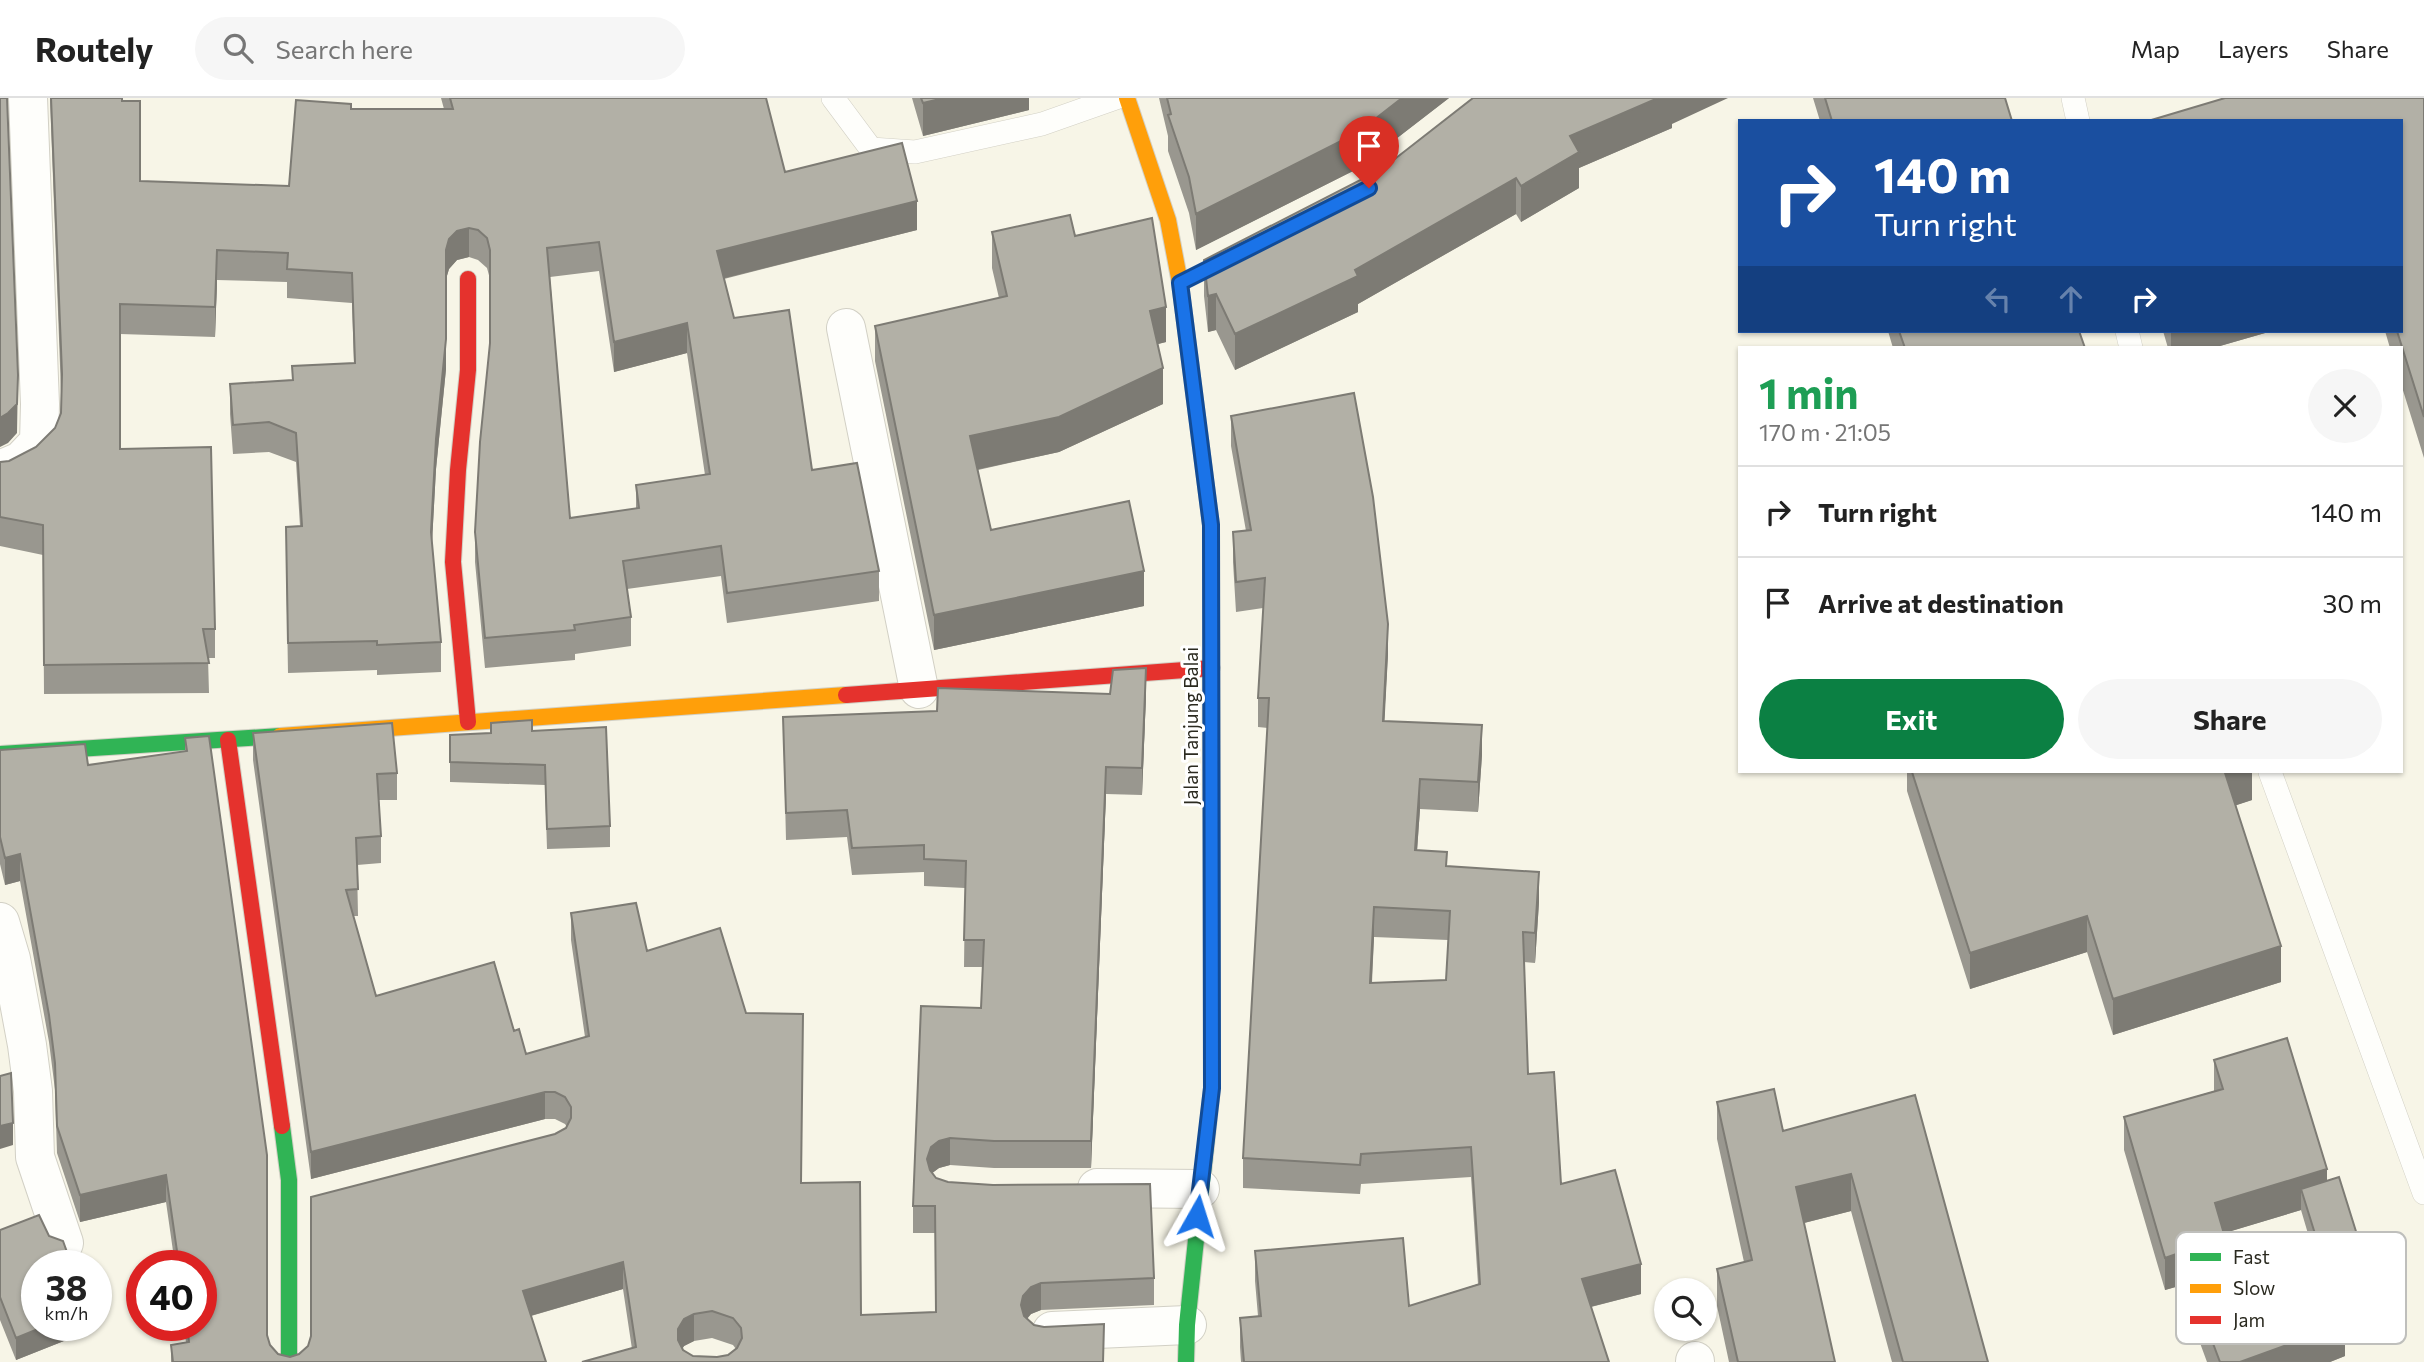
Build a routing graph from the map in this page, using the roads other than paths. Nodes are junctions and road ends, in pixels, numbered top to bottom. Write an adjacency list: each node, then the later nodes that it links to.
1 (28, 98): 11 (street)
2 (833, 98): 3 (lane)
3 (1116, 98)
4 (1127, 98): 9 (street, Jalan Tanjung Balai)
5 (2073, 98): 6 (lane)
6 (2078, 119)
7 (1216, 265): 9 (street)
8 (468, 279): 14 (street)
9 (1180, 283): 12 (street, Jalan Tanjung Balai)
10 (846, 328): 13 (street)
11 (0, 470)
12 (1212, 668): 13 (street); 20 (street, Jalan Tanjung Balai)
13 (919, 689): 14 (street)
14 (468, 722): 15 (street)
15 (228, 740): 16 (street); 23 (street)
16 (0, 754)
17 (2270, 773): 21 (lane)
18 (0, 922): 24 (street)
19 (1060, 1189): 20 (street)
20 (1200, 1189): 25 (street, Jalan Tanjung Balai)
21 (2424, 1193)
22 (329, 1197): 23 (street)
23 (290, 1207): 27 (street)
24 (64, 1243)
25 (1187, 1325): 26 (street); 28 (street, Jalan Tanjung Balai)
26 (1043, 1332)
27 (289, 1362)
28 (1186, 1362)

